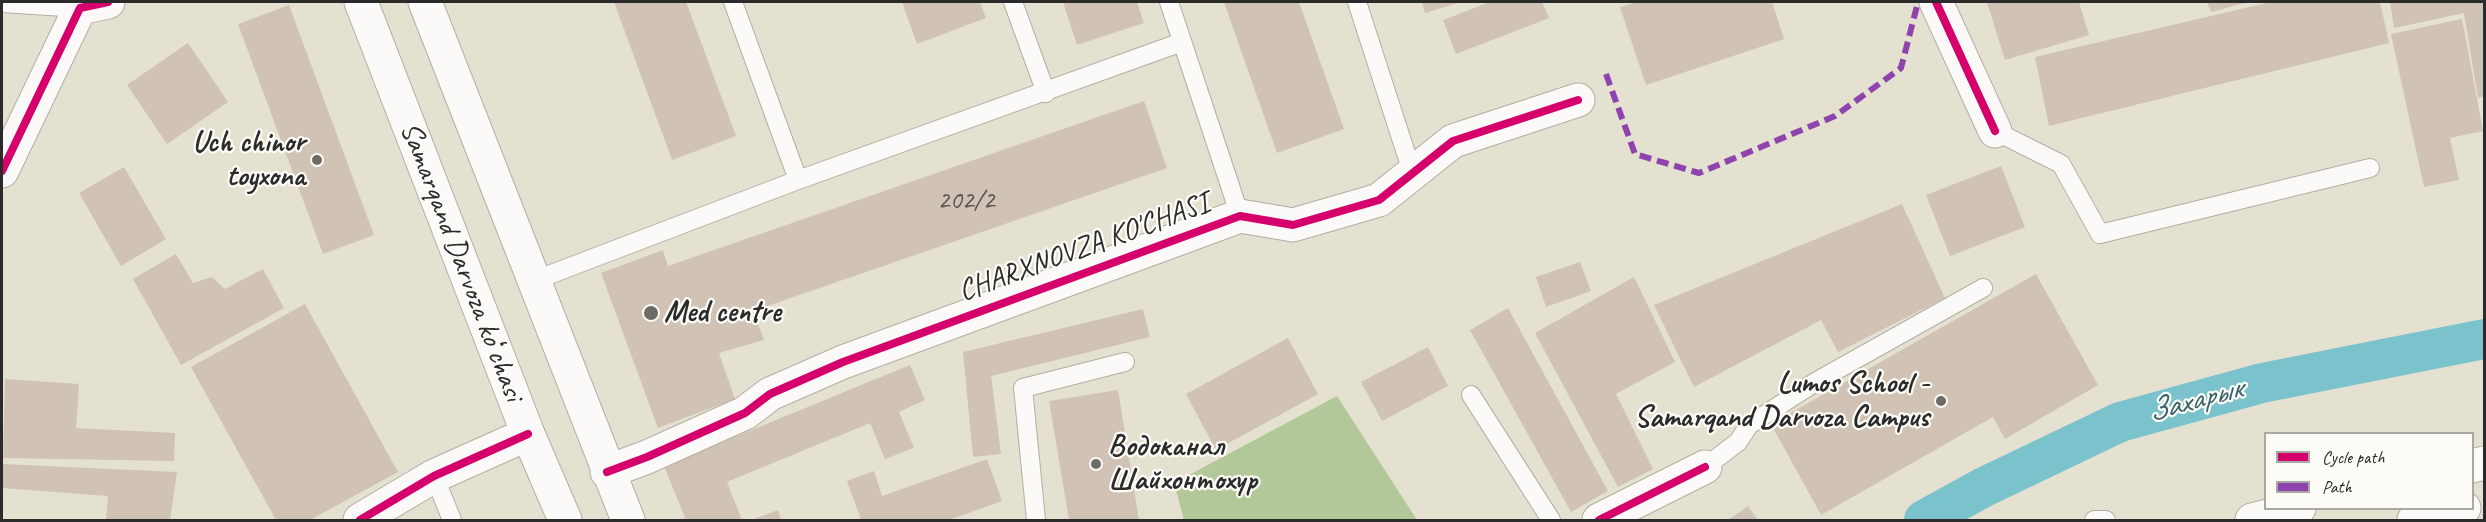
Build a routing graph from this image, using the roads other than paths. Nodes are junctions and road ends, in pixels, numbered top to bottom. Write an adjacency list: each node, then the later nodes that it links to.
1 (361, 2): 23 (street, Samarqand Darvoza koʻchasi)
2 (425, 2): 19 (street, Samarqand Darvoza koʻchasi)
3 (733, 2): 17 (lane)
4 (1012, 2): 11 (lane)
5 (1169, 2): 10 (lane)
6 (1358, 2): 16 (lane)
7 (1936, 2): 13 (street)
8 (2, 3): 9 (lane)
9 (89, 4): 15 (street)
10 (1182, 42): 11 (lane); 18 (lane)
11 (1046, 93): 17 (lane)
12 (1578, 100): 16 (street, CHARXNOVZA KO'CHASI)
13 (1995, 131): 14 (lane)
14 (2370, 168)
15 (2, 171)
16 (1413, 175): 18 (street, CHARXNOVZA KO'CHASI)
17 (798, 180): 19 (lane)
18 (1240, 216): 25 (street, CHARXNOVZA KO'CHASI)
19 (533, 281): 25 (street, Samarqand Darvoza koʻchasi)
20 (1983, 288): 24 (lane)
21 (1125, 362): 33 (lane)
22 (1471, 395): 34 (lane)
23 (528, 434): 26 (street); 31 (street, Samarqand Darvoza koʻchasi)
24 (1705, 467): 35 (street)
25 (607, 472): 32 (street, Samarqand Darvoza koʻchasi)
26 (434, 476): 29 (street); 30 (lane)
27 (2291, 510): 38 (street)
28 (2456, 510): 39 (street)
29 (360, 520)
30 (452, 520)
31 (565, 520)
32 (628, 520)
33 (1035, 520)
34 (1551, 520)
35 (1599, 520)
36 (2094, 520): 37 (lane)
37 (2106, 520)
38 (2252, 520)
39 (2414, 520)

